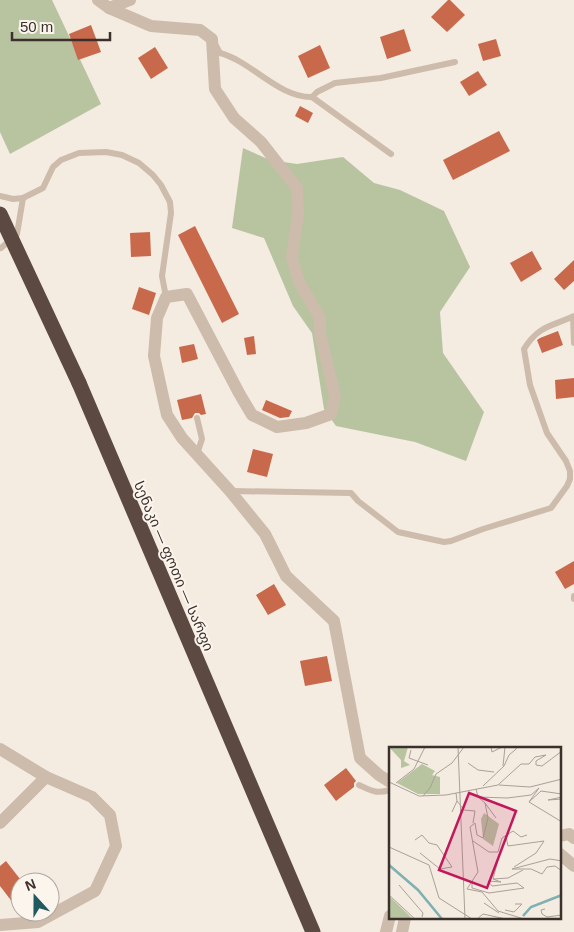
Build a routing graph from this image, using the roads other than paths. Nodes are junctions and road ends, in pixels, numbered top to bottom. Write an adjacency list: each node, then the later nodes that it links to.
1 (130, 0): 2 (street)
2 (104, 4): 3 (street)
3 (212, 39): 5 (lane); 11 (street)
4 (455, 62): 5 (lane)
5 (312, 97): 6 (lane)
6 (391, 154)
7 (0, 196): 8 (lane)
8 (23, 198): 10 (lane); 11 (lane)
9 (0, 214): 28 (highway, სენაკი — ფოთი — სარფი, bridge)
10 (1, 248)
11 (166, 297): 15 (street)
12 (573, 317): 13 (lane); 16 (lane)
13 (574, 343)
14 (197, 418): 15 (lane)
15 (197, 454): 16 (street)
16 (230, 491): 19 (street)
17 (0, 749): 18 (street)
18 (46, 777): 22 (street); 27 (street)
19 (389, 782)
20 (359, 785): 21 (lane)
21 (389, 790)
22 (0, 823)
23 (562, 836): 24 (street)
24 (574, 838)
25 (562, 856): 26 (street)
26 (574, 866)
27 (0, 924)
28 (313, 932)

